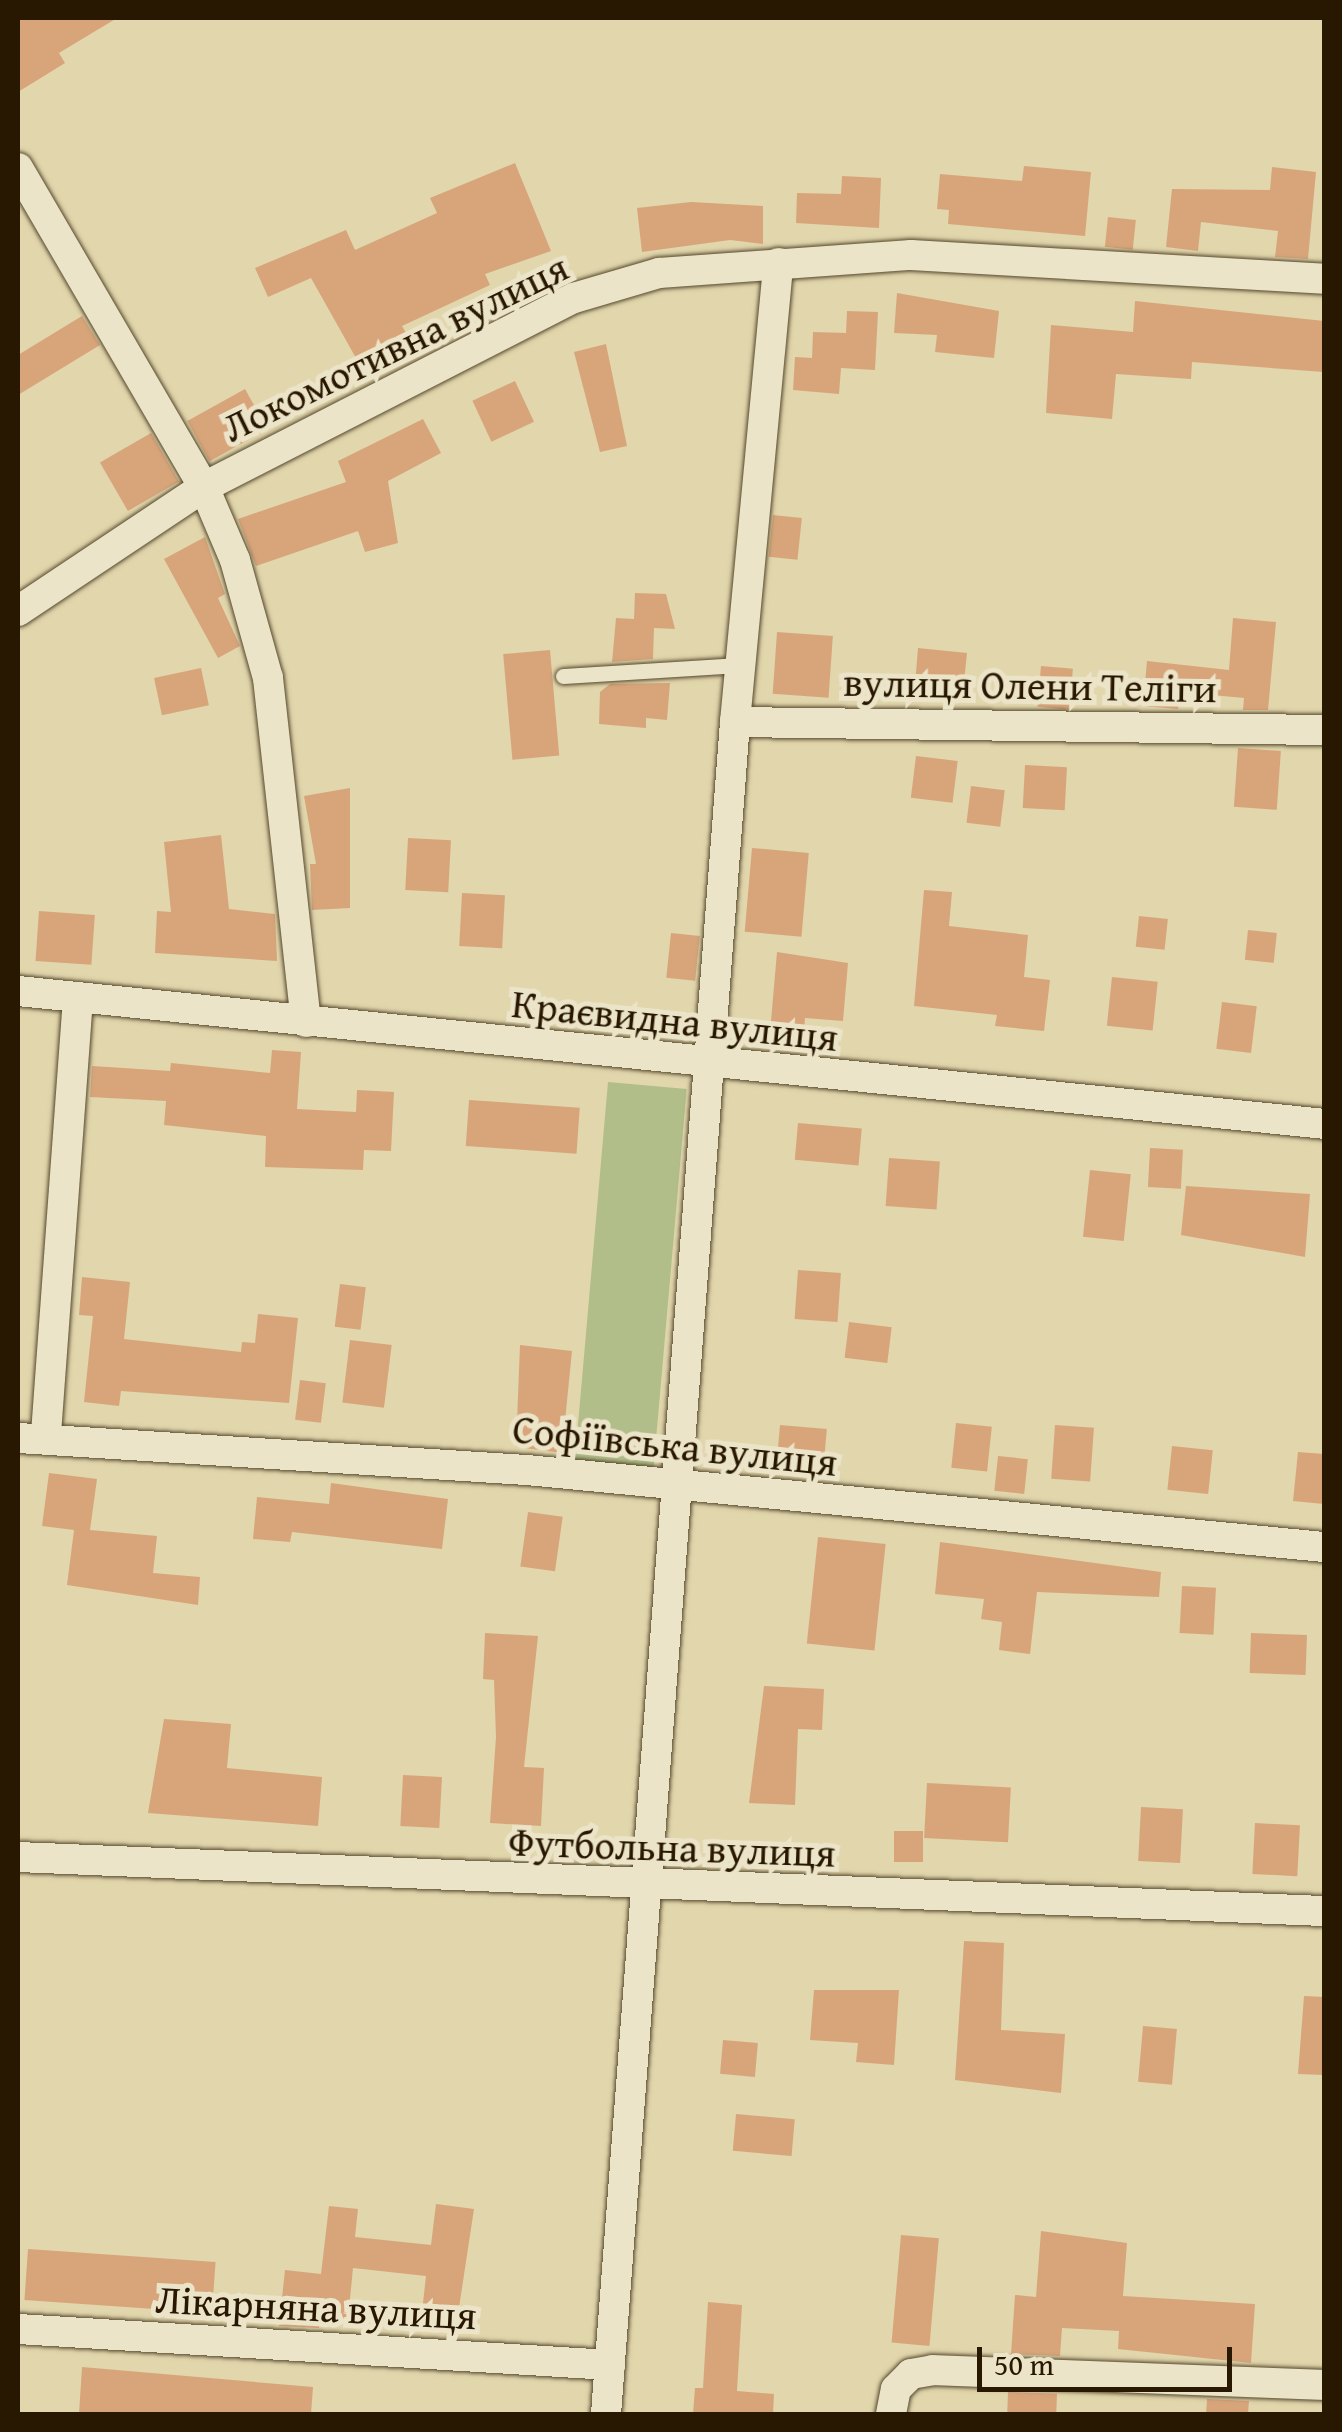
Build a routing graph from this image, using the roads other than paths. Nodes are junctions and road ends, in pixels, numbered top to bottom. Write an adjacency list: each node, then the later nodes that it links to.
1 (18, 168): 4 (street)
2 (778, 263): 3 (street, Локомотивна вулиця); 4 (street, Локомотивна вулиця); 6 (street)
3 (1324, 279)
4 (204, 487): 5 (street, Локомотивна вулиця); 12 (street)
5 (18, 610)
6 (740, 665): 7 (lane); 8 (street)
7 (563, 676)
8 (735, 722): 9 (street, вулиця Олени Теліги); 13 (street)
9 (1324, 730)
10 (18, 991): 11 (street, Краєвидна вулиця)
11 (78, 997): 12 (street, Краєвидна вулиця); 15 (street)
12 (306, 1022): 13 (street, Краєвидна вулиця)
13 (713, 1064): 14 (street, Краєвидна вулиця); 16 (street)
14 (1324, 1124)
15 (32, 1436): 16 (street, Софіївська вулиця)
16 (676, 1487): 17 (street, Софіївська вулиця); 19 (street)
17 (1324, 1547)
18 (18, 1857): 19 (street, Футбольна вулиця)
19 (648, 1888): 20 (street, Футбольна вулиця); 22 (street)
20 (1324, 1911)
21 (18, 2329): 22 (street, Лікарняна вулиця)
22 (610, 2365): 24 (street)
23 (1324, 2385): 25 (street)
24 (606, 2414)
25 (891, 2414)

